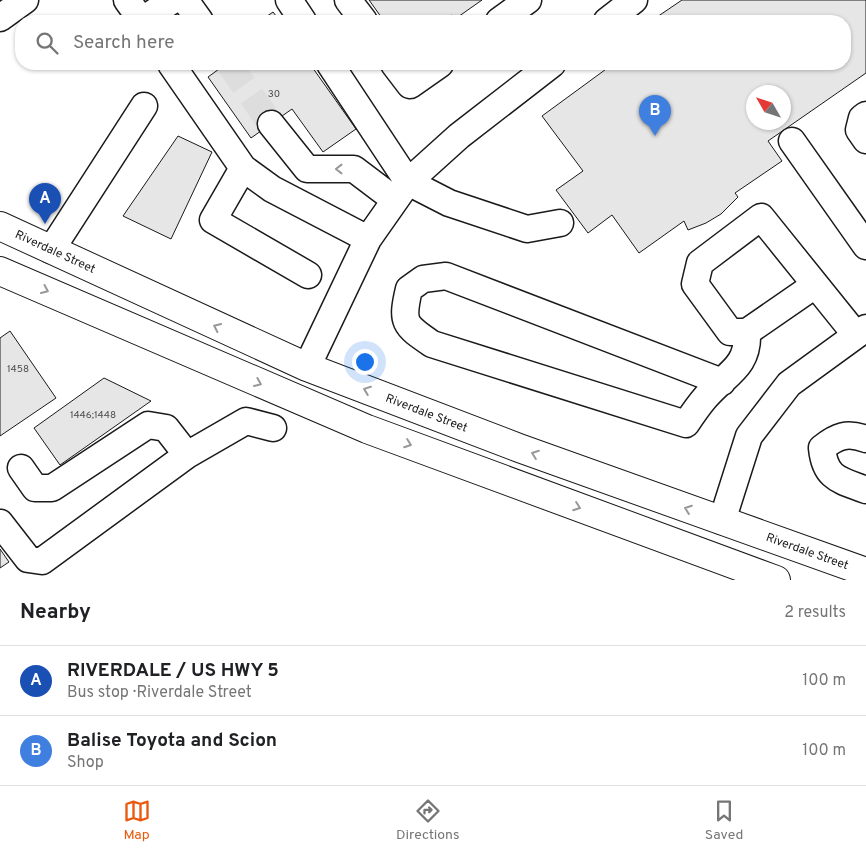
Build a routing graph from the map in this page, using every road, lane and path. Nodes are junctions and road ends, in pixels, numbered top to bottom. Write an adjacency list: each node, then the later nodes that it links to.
1 (25, 0): 16 (street)
2 (127, 0): 9 (street)
3 (173, 0): 10 (street)
4 (185, 0): 11 (street)
5 (289, 0): 12 (street)
6 (348, 0): 13 (street)
7 (528, 0): 14 (street)
8 (634, 0): 15 (street)
9 (137, 15)
10 (150, 15)
11 (196, 15)
12 (299, 15)
13 (359, 15)
14 (507, 15)
15 (615, 15)
16 (0, 18)
17 (175, 70): 27 (street)
18 (333, 70): 28 (street)
19 (399, 70): 20 (street)
20 (431, 70)
21 (544, 70): 28 (street)
22 (144, 106): 33 (street)
23 (866, 116): 25 (street)
24 (271, 124): 28 (street, one-way to 24)
25 (866, 140)
26 (792, 141): 32 (street)
27 (243, 168): 31 (street); 35 (street)
28 (401, 191): 29 (street); 31 (street)
29 (560, 224)
30 (0, 227): 33 (main road, Riverdale Street)
31 (368, 239): 39 (street)
32 (866, 246)
33 (51, 250): 39 (main road, Riverdale Street, one-way to 33)
34 (0, 271): 49 (main road, one-way to 49)
35 (308, 275)
36 (815, 285): 37 (street); 37 (street); 38 (street)
37 (747, 332): 40 (street)
38 (861, 332): 46 (street)
39 (307, 367): 46 (main road, Riverdale Street, one-way to 39)
40 (722, 382): 40 (street)
41 (273, 428): 43 (street)
42 (866, 439): 45 (street)
43 (186, 455): 44 (street); 47 (street)
44 (21, 468)
45 (866, 490)
46 (722, 521): 48 (main road, Riverdale Street)
47 (0, 524)
48 (866, 572)
49 (776, 580)

